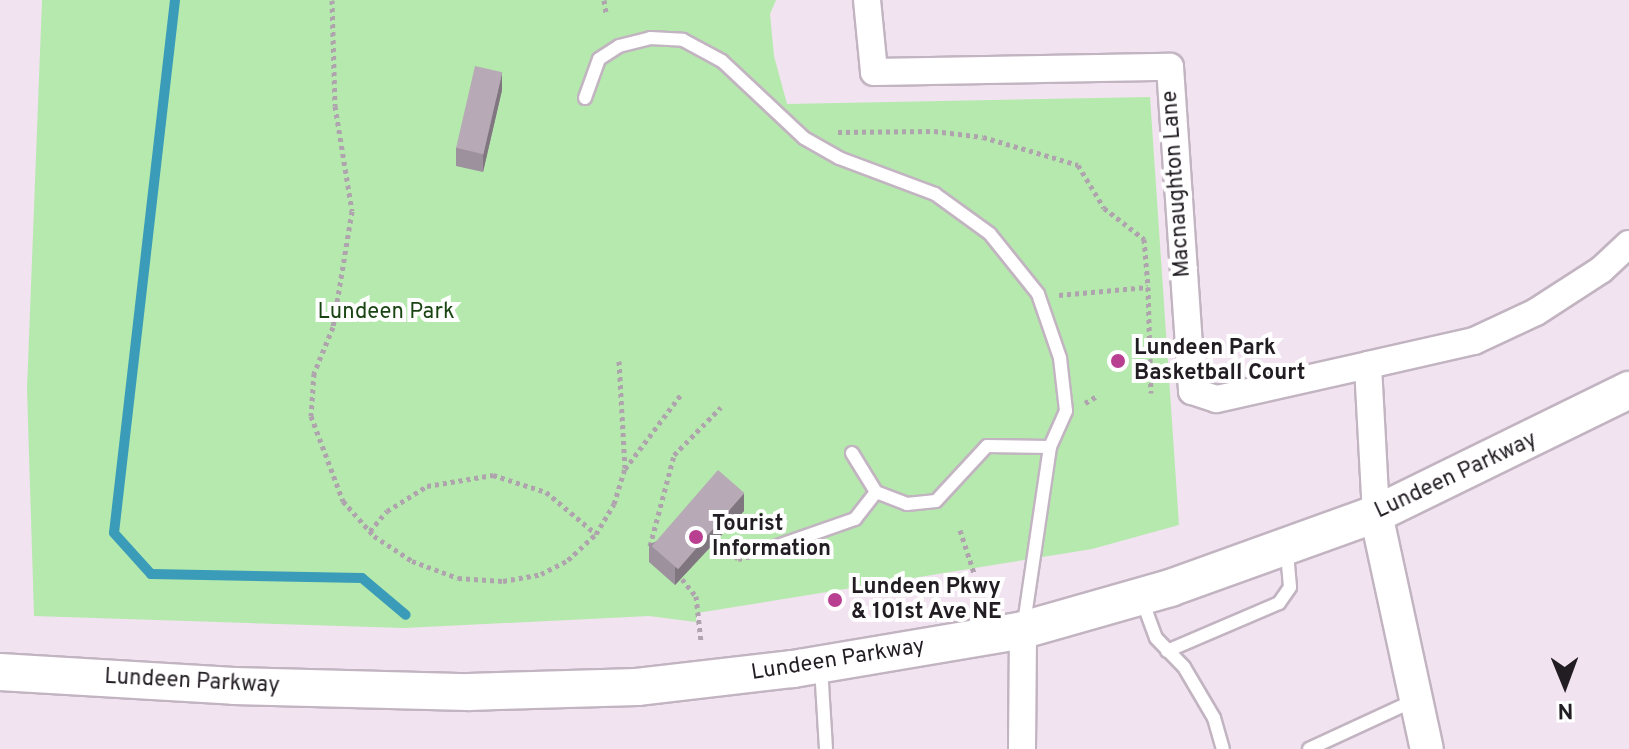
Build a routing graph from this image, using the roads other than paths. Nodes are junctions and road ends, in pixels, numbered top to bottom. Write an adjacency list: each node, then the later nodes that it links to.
1 (867, 0): 4 (street, Macnaughton Lane)
2 (585, 98): 6 (lane)
3 (1629, 244): 4 (street)
4 (1368, 365): 9 (street)
5 (1629, 390): 9 (main road, Lundeen Parkway)
6 (1050, 447): 8 (lane); 13 (lane)
7 (852, 453): 8 (lane)
8 (876, 492): 10 (lane)
9 (1376, 514): 11 (main road, Lundeen Parkway); 17 (street)
10 (775, 547)
11 (1286, 547): 12 (main road, Lundeen Parkway); 14 (lane)
12 (1140, 597): 13 (main road, Lundeen Parkway); 14 (lane)
13 (1023, 630): 15 (main road, Lundeen Parkway); 19 (street)
14 (1167, 651): 20 (lane)
15 (821, 664): 16 (main road, Lundeen Parkway); 18 (lane)
16 (0, 672)
17 (1413, 701): 21 (lane); 22 (street)
18 (826, 749)
19 (1022, 749)
20 (1223, 749)
21 (1309, 749)
22 (1427, 749)

